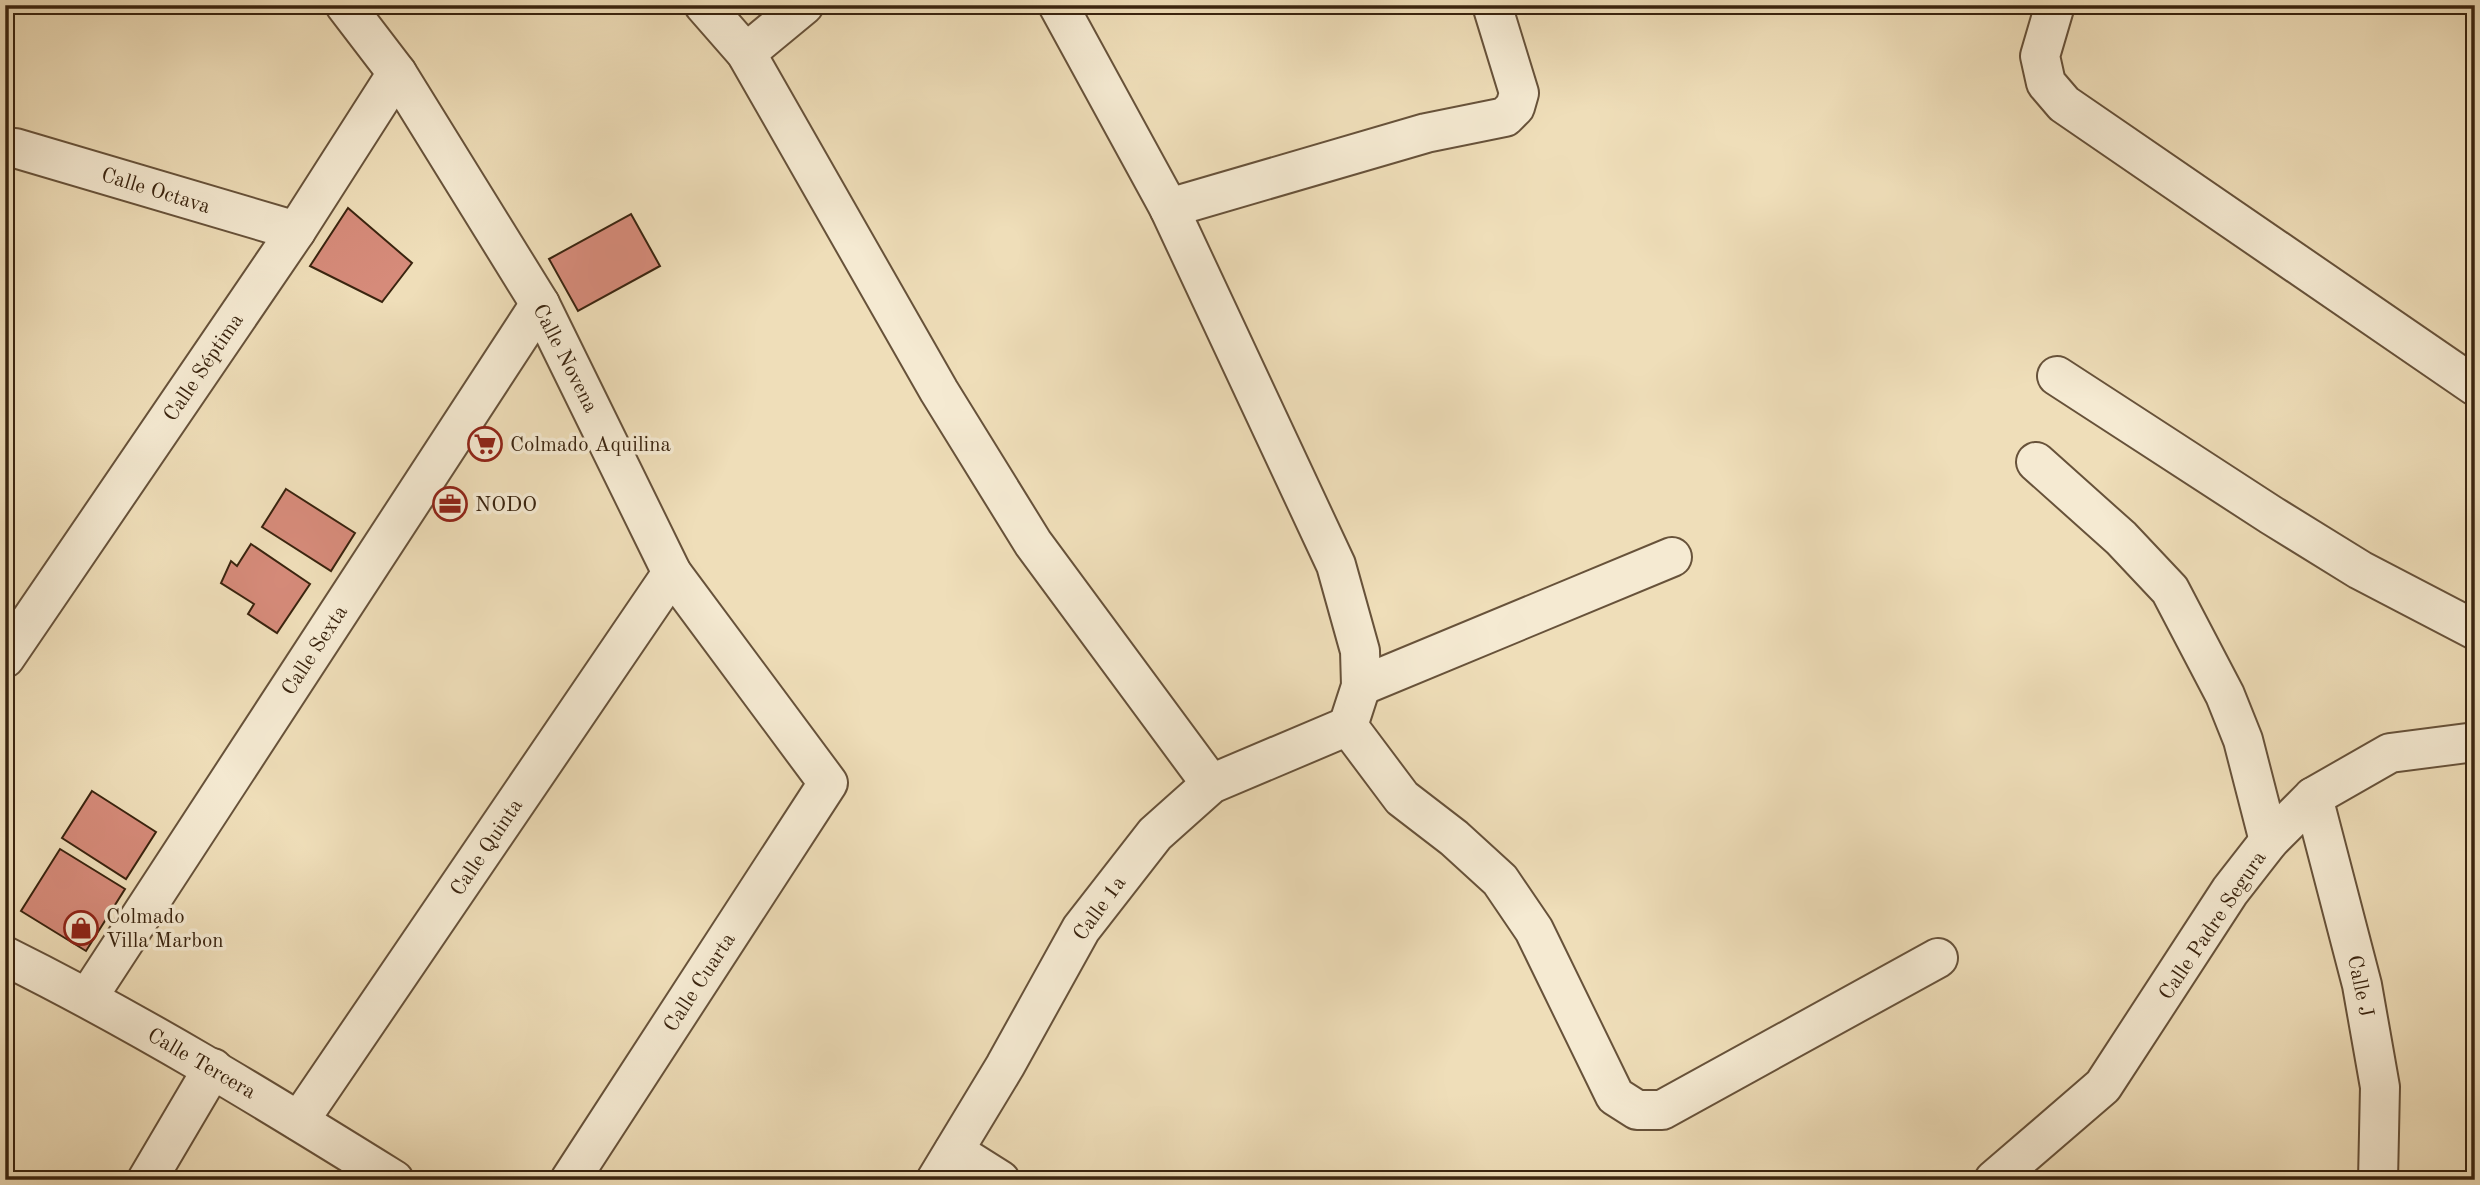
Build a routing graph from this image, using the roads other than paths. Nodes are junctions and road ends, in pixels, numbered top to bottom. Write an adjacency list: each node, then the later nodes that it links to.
1 (345, 5): 8 (street, Calle Novena)
2 (704, 5): 7 (street)
3 (804, 5): 7 (street)
4 (1058, 5): 10 (street)
5 (1492, 5): 10 (street)
6 (2055, 5): 14 (street)
7 (746, 53): 24 (street)
8 (397, 73): 11 (street, Calle Séptima); 12 (street, Calle Novena)
9 (15, 148): 11 (street, Calle Octava)
10 (1169, 208): 20 (street)
11 (296, 231): 19 (street, Calle Séptima)
12 (540, 304): 17 (street, Calle Novena); 29 (street, Calle Sexta)
13 (2057, 376): 18 (street)
14 (2475, 386)
15 (2036, 461): 26 (street)
16 (1672, 557): 20 (street)
17 (672, 573): 23 (street, Calle Novena); 31 (street, Calle Quinta)
18 (2475, 630)
19 (5, 658)
20 (1361, 686): 21 (street)
21 (1348, 726): 24 (street, Calle 1a); 28 (street)
22 (2475, 742): 25 (street, Calle Padre Segura)
23 (828, 783): 35 (street, Calle Cuarta)
24 (1211, 784): 32 (street, Calle 1a)
25 (2313, 797): 26 (street, Calle Padre Segura); 38 (street, Calle J)
26 (2269, 841): 37 (street, Calle Padre Segura)
27 (5, 956): 29 (street, Calle Tercera)
28 (1938, 958)
29 (88, 997): 30 (street, Calle Tercera)
30 (213, 1068): 31 (street, Calle Tercera); 33 (street)
31 (299, 1121): 34 (street, Calle Tercera)
32 (945, 1166): 36 (street)
33 (147, 1180)
34 (394, 1180)
35 (570, 1180)
36 (1000, 1180)
37 (1994, 1180)
38 (2378, 1180)

